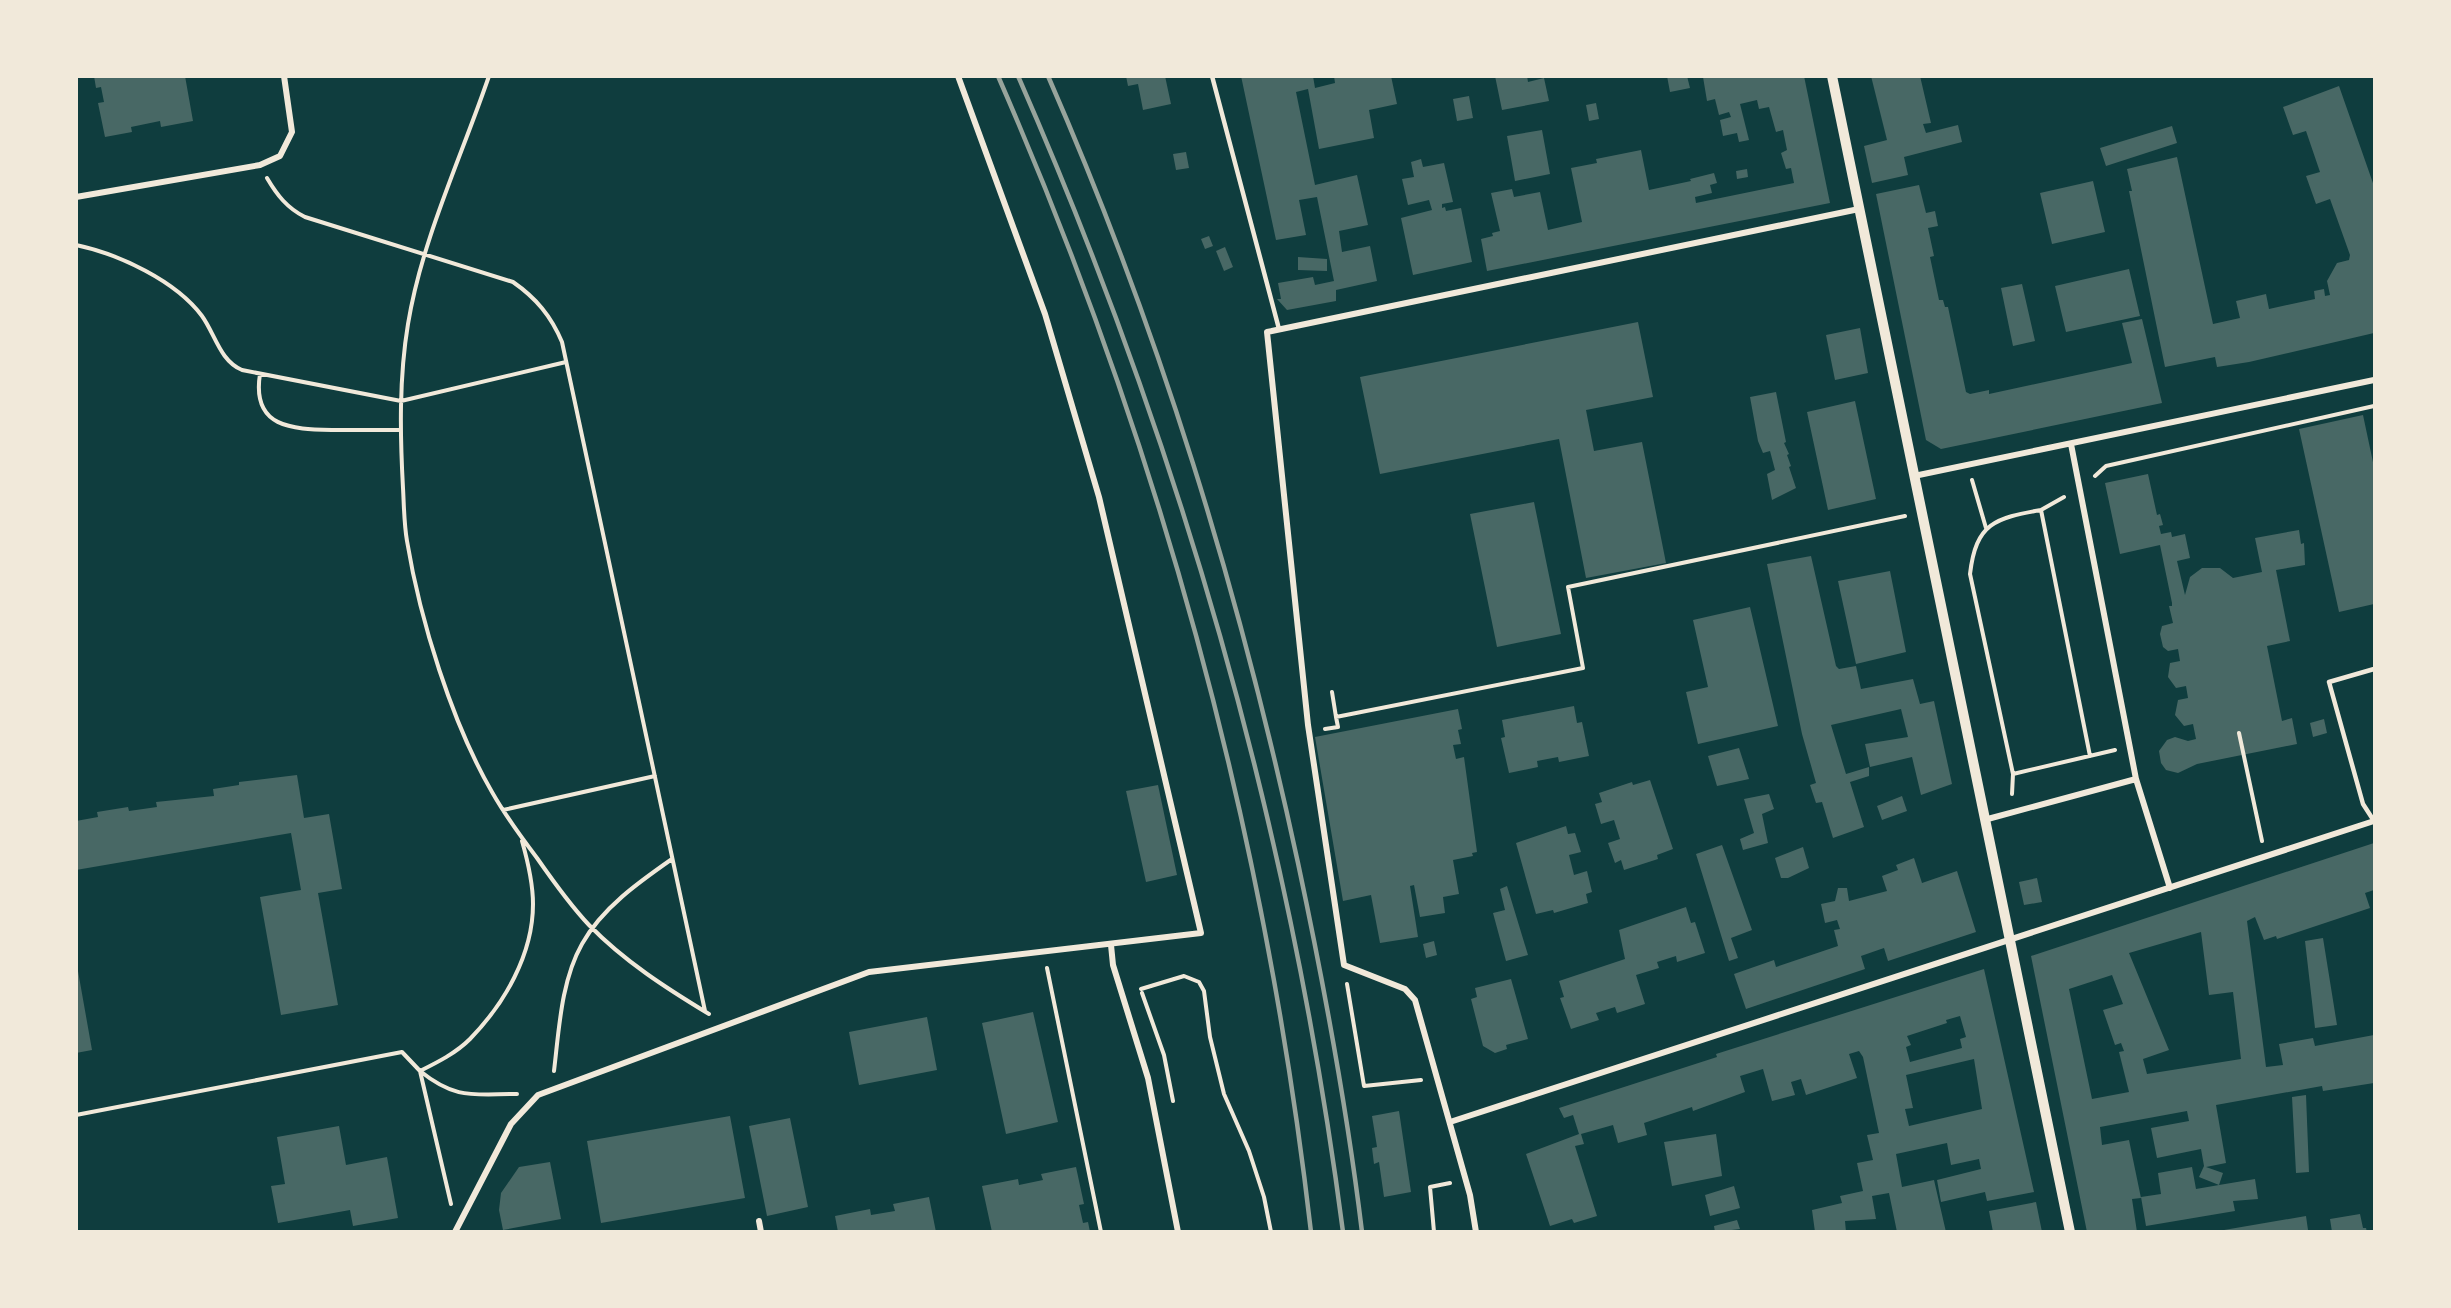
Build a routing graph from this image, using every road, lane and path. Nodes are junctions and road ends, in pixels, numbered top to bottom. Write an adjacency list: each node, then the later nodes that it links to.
1 (284, 76): 6 (street)
2 (489, 76): 10 (path)
3 (958, 76): 42 (street)
4 (1212, 76): 11 (lane)
5 (1832, 76): 8 (street)
6 (260, 165): 7 (street); 10 (path)
7 (76, 197)
8 (1859, 209): 11 (street); 20 (street)
9 (76, 245): 13 (path)
10 (425, 254): 12 (path); 15 (path)
11 (1279, 329): 44 (street)
12 (566, 362): 15 (path); 31 (path)
13 (260, 374): 15 (path); 17 (path)
14 (2374, 380): 18 (street)
15 (401, 401): 17 (path)
16 (2374, 406): 21 (path)
17 (401, 430): 33 (path)
18 (2071, 444): 19 (street); 21 (street)
19 (1967, 465): 20 (street); 24 (path)
20 (1913, 476): 23 (street)
21 (2080, 490): 22 (path); 28 (street)
22 (2041, 510): 24 (path); 29 (path)
23 (1920, 513): 26 (path); 35 (street)
24 (1986, 528): 30 (path)
25 (2374, 669): 36 (lane)
26 (1332, 692)
27 (2239, 733): 38 (path)
28 (2130, 746): 29 (path); 32 (street)
29 (2090, 756): 30 (path)
30 (2013, 774): 34 (path)
31 (655, 776): 33 (path); 39 (path)
32 (2136, 779): 34 (street); 40 (street)
33 (503, 810): 37 (path)
34 (2012, 811): 35 (street)
35 (1984, 820): 41 (street)
36 (2374, 821): 38 (street)
37 (521, 836): 46 (path); 48 (path)
38 (2266, 856): 40 (street)
39 (672, 859): 46 (path); 50 (path)
40 (2170, 888): 41 (street)
41 (2008, 939): 53 (street); 64 (street)
42 (1111, 945): 43 (street); 60 (street)
43 (1044, 952): 47 (street); 59 (path)
44 (1344, 965): 49 (street); 49 (path)
45 (1141, 989): 61 (path)
46 (705, 1012): 47 (path)
47 (729, 1026): 50 (street)
48 (420, 1071): 51 (path); 52 (path); 56 (path)
49 (1438, 1078): 53 (street)
50 (552, 1090): 51 (street)
51 (538, 1095): 56 (street)
52 (76, 1114)
53 (1450, 1122): 54 (street)
54 (1466, 1179): 62 (path); 63 (street)
55 (759, 1221): 58 (street)
56 (457, 1224): 57 (street)
57 (455, 1232)
58 (761, 1232)
59 (1101, 1232)
60 (1178, 1232)
61 (1271, 1232)
62 (1434, 1232)
63 (1476, 1232)
64 (2070, 1232)

